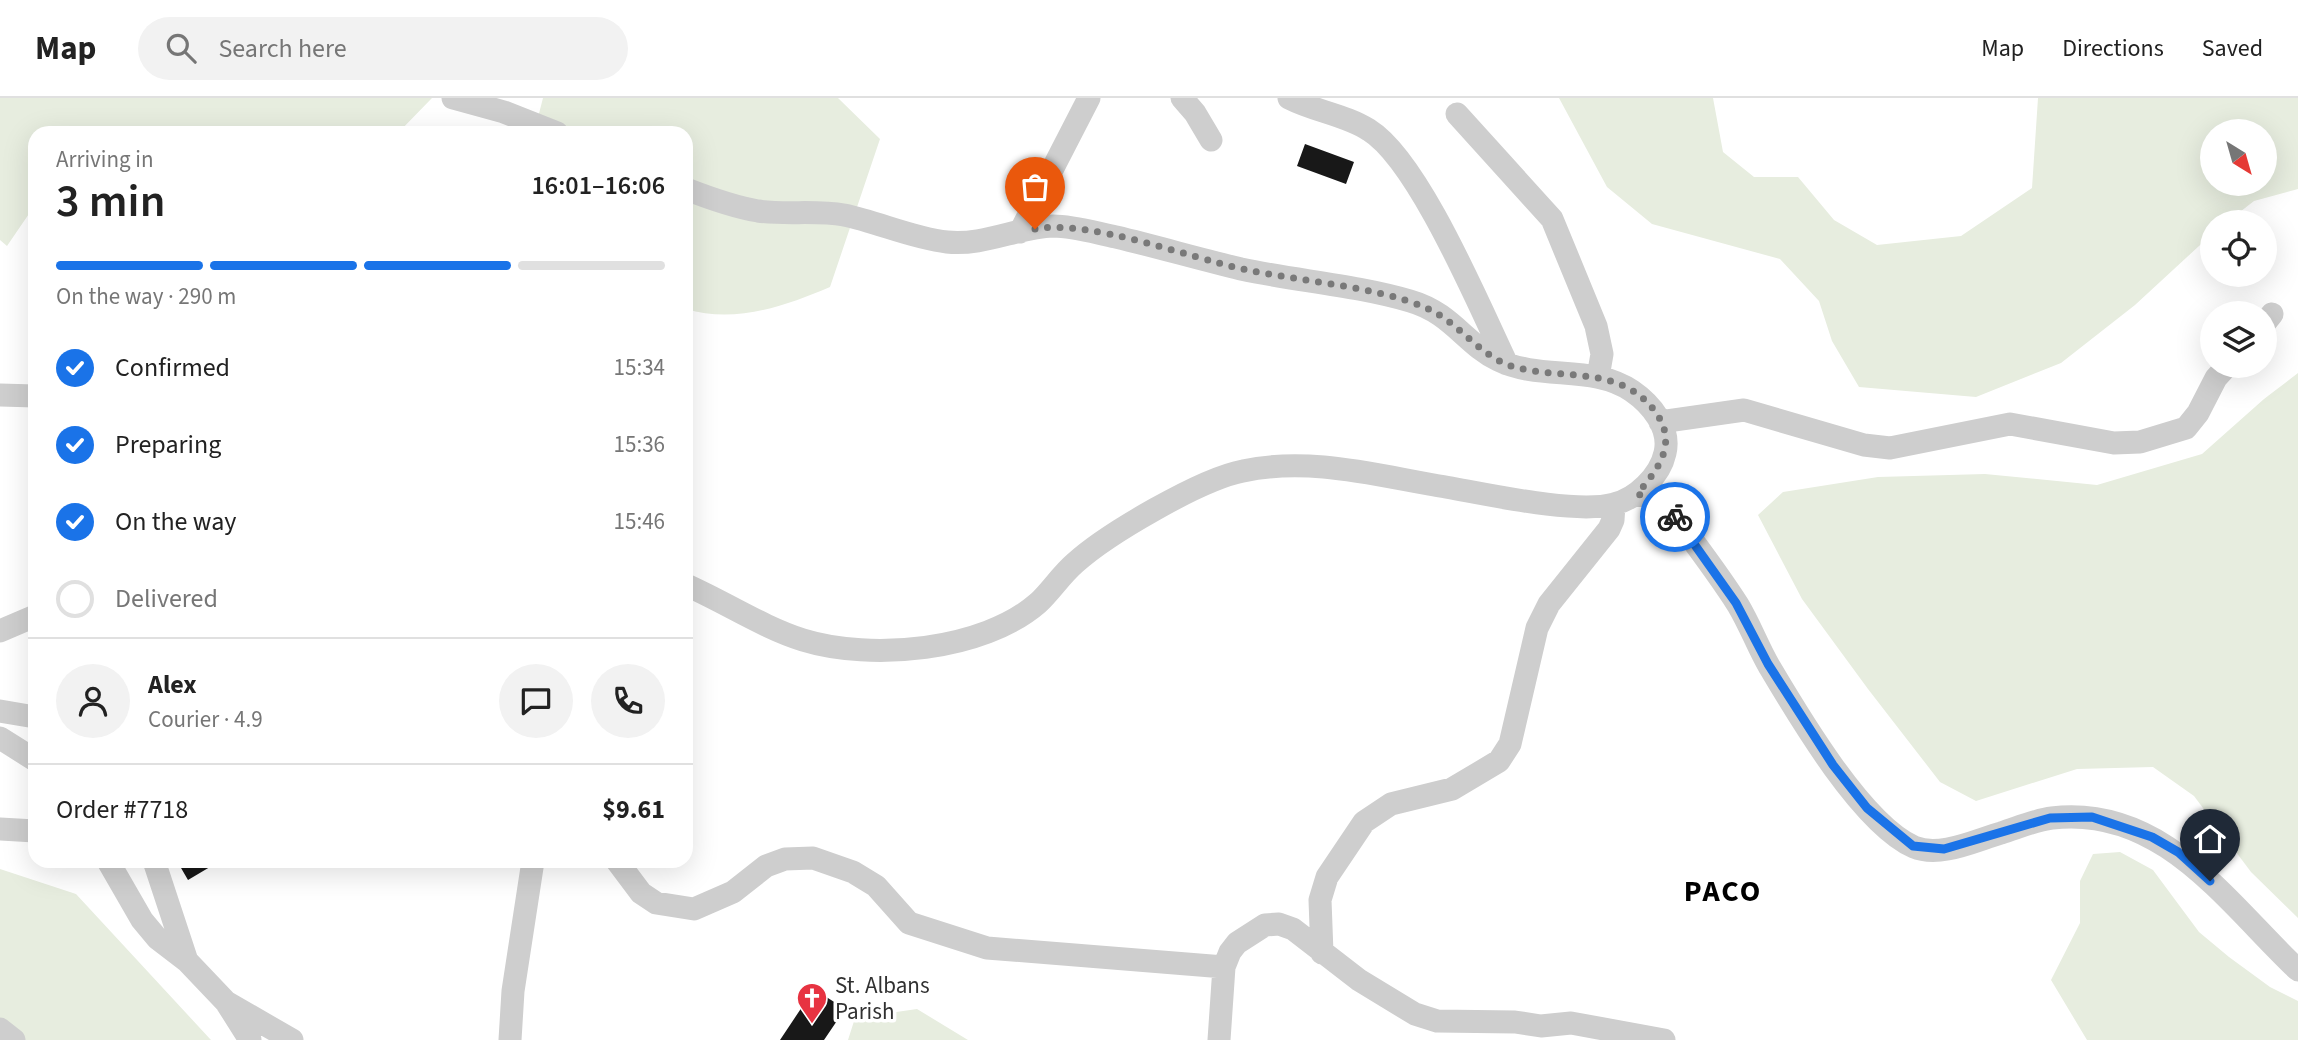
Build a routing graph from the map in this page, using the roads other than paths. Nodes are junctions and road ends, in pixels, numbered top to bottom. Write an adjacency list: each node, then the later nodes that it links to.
1 (453, 98): 6 (street)
2 (1089, 98): 9 (street)
3 (1182, 98): 7 (street)
4 (1289, 98): 10 (street)
5 (1457, 114): 11 (street)
6 (539, 126)
7 (1211, 141)
8 (693, 192): 9 (street)
9 (1020, 232): 10 (street)
10 (1507, 364): 11 (street)
11 (1598, 377): 15 (street)
12 (2219, 378): 15 (street)
13 (0, 395): 14 (street)
14 (28, 396)
15 (1661, 422): 16 (street)
16 (1637, 494): 17 (street); 34 (street)
17 (1614, 505): 18 (street); 31 (street)
18 (693, 588)
19 (28, 620): 20 (street)
20 (0, 631)
21 (0, 711): 22 (street)
22 (28, 716)
23 (0, 738): 24 (street)
24 (28, 756)
25 (0, 829): 26 (street)
26 (28, 831)
27 (112, 868): 32 (street)
28 (156, 868): 32 (street)
29 (532, 868): 41 (street)
30 (622, 868): 33 (street)
31 (1322, 954): 33 (street); 36 (street)
32 (187, 961): 35 (street)
33 (1224, 967): 42 (street)
34 (2298, 970)
35 (226, 1002): 39 (street); 40 (street)
36 (1571, 1023): 43 (street); 44 (street)
37 (0, 1029): 38 (street)
38 (13, 1040)
39 (250, 1040)
40 (292, 1040)
41 (510, 1040)
42 (1219, 1040)
43 (1545, 1040)
44 (1664, 1040)

